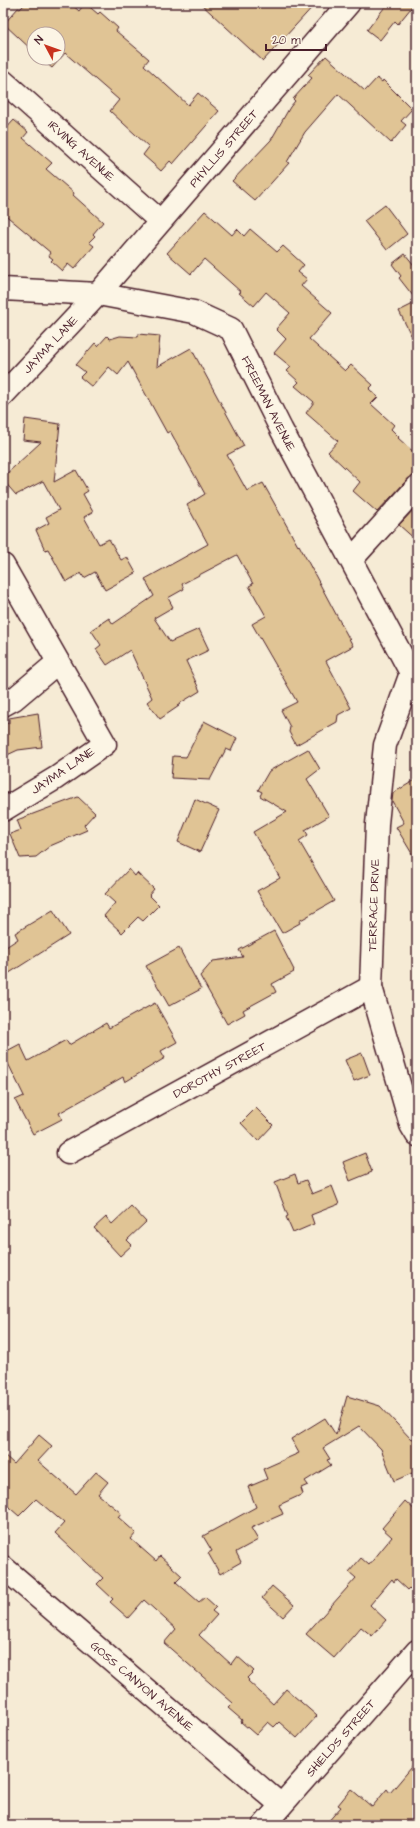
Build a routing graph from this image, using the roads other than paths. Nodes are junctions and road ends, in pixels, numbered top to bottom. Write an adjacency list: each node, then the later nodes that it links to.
1 (349, 3): 3 (street, PHYLLIS STREET)
2 (3, 81): 3 (street, IRVING AVENUE)
3 (160, 221): 5 (street, PHYLLIS STREET)
4 (3, 289): 5 (street, FREEMAN AVENUE)
5 (98, 294): 6 (street, JAYMA LANE); 8 (street, FREEMAN AVENUE)
6 (3, 395)
7 (417, 487): 8 (street)
8 (352, 559): 11 (street, FREEMAN AVENUE)
9 (3, 565): 10 (street, JAYMA LANE)
10 (58, 662): 12 (street); 13 (street, JAYMA LANE)
11 (414, 678): 14 (street, TERRACE DRIVE)
12 (3, 705)
13 (3, 810)
14 (371, 988): 15 (street, TERRACE DRIVE); 16 (street, DOROTHY STREET)
15 (417, 1135)
16 (68, 1152)
17 (3, 1567): 19 (street, GOSS CANYON AVENUE)
18 (417, 1651): 19 (street, SHIELDS STREET)
19 (281, 1805): 20 (street, SHIELDS STREET)
20 (264, 1825)

